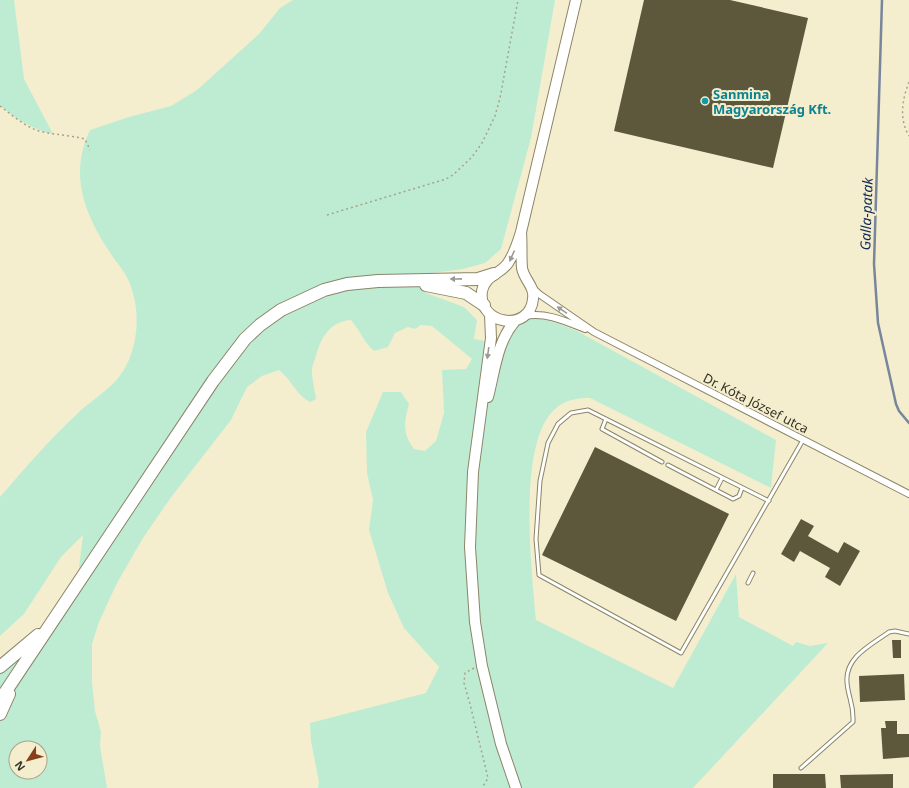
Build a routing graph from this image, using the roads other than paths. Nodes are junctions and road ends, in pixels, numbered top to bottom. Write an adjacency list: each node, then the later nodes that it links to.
1 (576, 0): 2 (main road)
2 (521, 232): 3 (main road, one-way to 3); 5 (main road)
3 (494, 274): 4 (highway, one-way to 4); 5 (main road); 6 (main road)
4 (411, 281): 6 (highway); 21 (highway)
5 (529, 282): 7 (main road); 8 (street, one-way to 5)
6 (487, 310): 7 (main road); 10 (main road, one-way to 10)
7 (520, 319): 8 (street); 10 (main road)
8 (594, 332): 11 (street, Dr. Kóta József utca)
9 (606, 419): 12 (lane); 14 (lane); 18 (lane)
10 (481, 421): 28 (main road)
11 (803, 440): 17 (street, Dr. Kóta József utca); 18 (lane)
12 (662, 462)
13 (668, 465): 16 (lane)
14 (722, 478): 15 (lane); 16 (lane)
15 (742, 488): 16 (lane); 18 (lane)
16 (716, 490)
17 (909, 494)
18 (769, 501)
19 (753, 573): 20 (lane)
20 (748, 583)
21 (55, 617): 23 (highway); 24 (highway)
22 (909, 634): 27 (lane)
23 (0, 667)
24 (15, 678): 25 (highway); 26 (highway)
25 (0, 700)
26 (0, 714)
27 (801, 768)
28 (516, 788)

